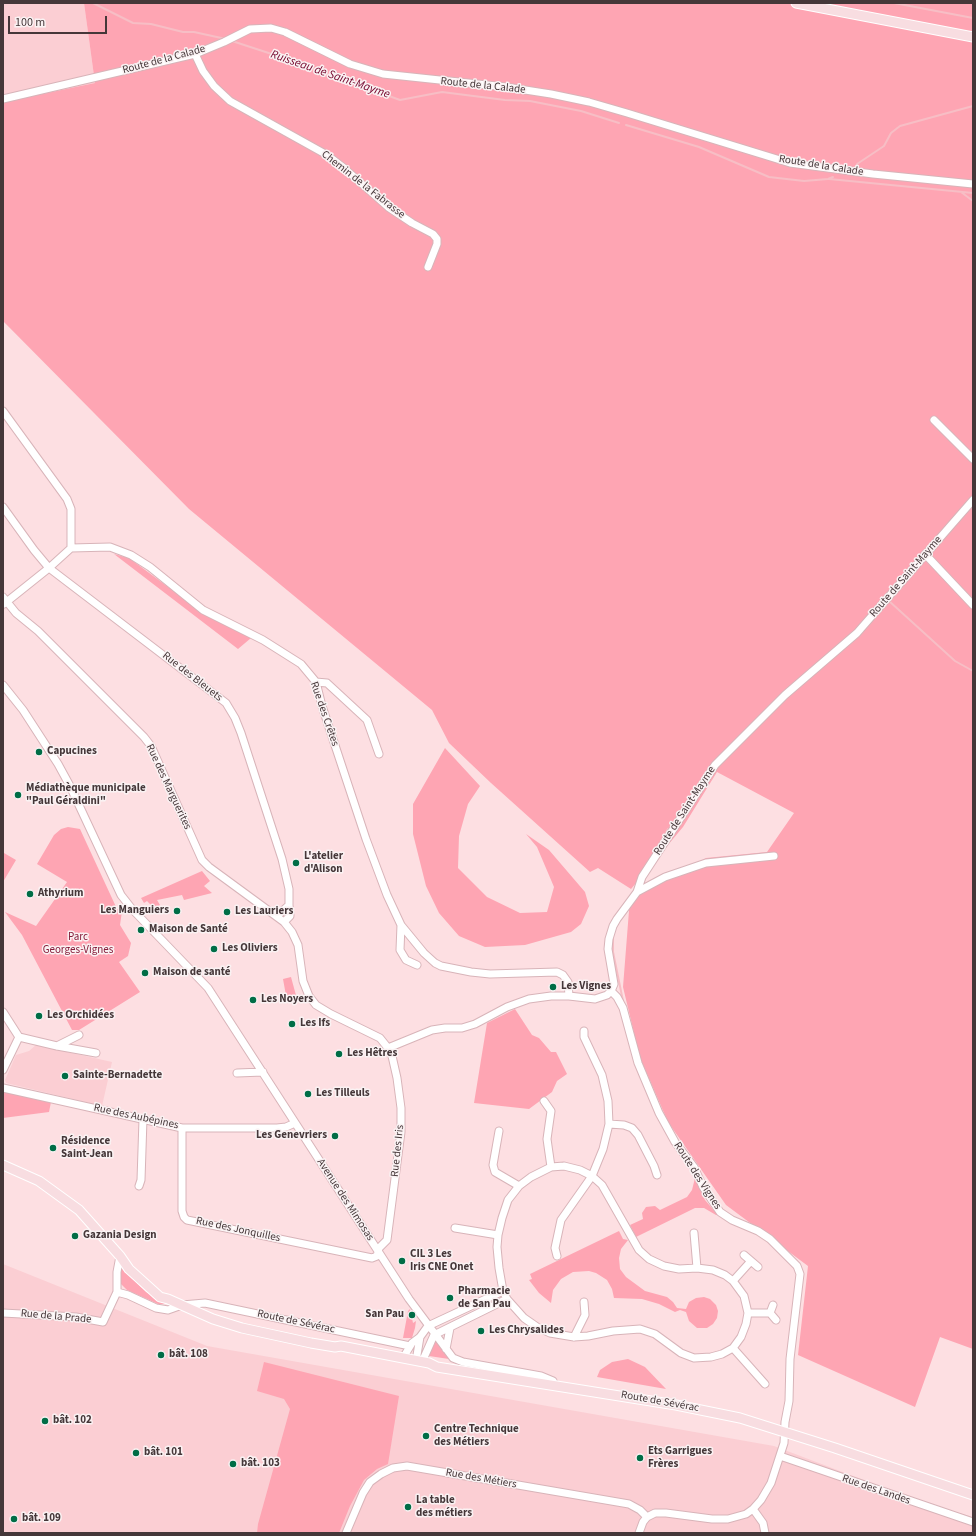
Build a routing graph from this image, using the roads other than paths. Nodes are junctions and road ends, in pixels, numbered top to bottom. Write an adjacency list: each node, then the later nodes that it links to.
1 (796, 3): 2 (main road)
2 (973, 37)
3 (195, 54): 4 (street, Route de la Calade); 5 (street, Route de la Calade); 6 (street, Chemin de la Fabrasse)
4 (3, 99)
5 (973, 184)
6 (428, 267)
7 (3, 412): 12 (street)
8 (934, 420): 9 (street)
9 (973, 459)
10 (973, 500): 13 (street, Route de Saint-Mayme)
11 (3, 507): 14 (street, Rue des Bleuets)
12 (71, 548): 14 (street); 17 (street, Rue des Crêtes)
13 (925, 554): 16 (street); 21 (street, Route de Saint-Mayme)
14 (49, 568): 15 (street); 22 (street, Rue des Bleuets)
15 (4, 601): 23 (street, Rue des Marguerites)
16 (973, 605)
17 (316, 682): 19 (street); 25 (street, Rue des Crêtes)
18 (3, 685): 38 (street, Avenue des Mimosas)
19 (378, 754)
20 (774, 856): 21 (street)
21 (637, 892): 27 (street, Route de Saint-Mayme)
22 (289, 905): 23 (street); 24 (street, Rue des Bleuets)
23 (277, 916): 24 (street, Rue des Marguerites)
24 (284, 922): 34 (street)
25 (401, 925): 26 (street, Rue des Crêtes); 28 (street, Rue des Crêtes)
26 (417, 965)
27 (611, 991): 28 (street); 85 (street, Route des Vignes)
28 (569, 996): 34 (street)
29 (3, 1012): 32 (street)
30 (584, 1031): 43 (street)
31 (79, 1035): 33 (street)
32 (19, 1037): 33 (street); 36 (street)
33 (57, 1046): 35 (street)
34 (388, 1048): 55 (street, Rue des Iris)
35 (96, 1053)
36 (3, 1070)
37 (238, 1072): 38 (street)
38 (263, 1072): 42 (street, Avenue des Mimosas)
39 (3, 1088): 41 (street, Rue des Aubépines)
40 (544, 1101): 47 (street)
41 (143, 1119): 44 (street, Rue des Aubépines); 50 (street)
42 (295, 1123): 44 (street, Rue des Aubépines); 55 (street, Avenue des Mimosas)
43 (609, 1124): 48 (street); 49 (street)
44 (182, 1128): 55 (street, Rue des Jonquilles)
45 (499, 1131): 51 (street)
46 (3, 1165): 57 (main road, Route de Sévérac)
47 (551, 1167): 49 (street); 51 (street)
48 (656, 1175)
49 (592, 1176): 58 (street); 61 (street)
50 (139, 1186)
51 (519, 1186): 54 (street)
52 (454, 1228): 54 (street)
53 (694, 1233): 61 (street)
54 (498, 1236): 63 (street)
55 (378, 1252): 73 (street, Avenue des Mimosas)
56 (744, 1255): 59 (street)
57 (120, 1256): 64 (street); 67 (main road, Route de Sévérac)
58 (557, 1256)
59 (751, 1261): 60 (street); 62 (street)
60 (758, 1267)
61 (697, 1268): 62 (street)
62 (733, 1281): 70 (street)
63 (503, 1291): 65 (street); 73 (street)
64 (117, 1292): 67 (street); 69 (street, Rue de la Prade)
65 (507, 1299): 74 (street); 77 (street)
66 (584, 1302): 77 (street)
67 (182, 1305): 78 (street, Route de Sévérac); 81 (main road, Route de Sévérac)
68 (773, 1305): 71 (street)
69 (3, 1313)
70 (748, 1313): 71 (street); 79 (street)
71 (770, 1313): 72 (street)
72 (776, 1320)
73 (428, 1326): 75 (street, Avenue des Mimosas); 76 (street)
74 (450, 1328): 75 (street); 80 (street)
75 (434, 1335): 80 (street, Avenue des Mimosas); 82 (street)
76 (420, 1337): 78 (street); 82 (street)
77 (574, 1337): 79 (street)
78 (410, 1346): 81 (street)
79 (733, 1348): 84 (street)
80 (446, 1349): 83 (street, Avenue des Mimosas)
81 (402, 1358): 82 (main road, Route de Sévérac)
82 (422, 1362): 83 (main road, Route de Sévérac); 85 (main road, Route de Sévérac)
83 (553, 1381): 85 (main road, Route de Sévérac)
84 (765, 1384)
85 (785, 1428): 86 (street, Route des Vignes); 87 (main road, Route de Sévérac)
86 (780, 1456): 91 (street, Route des Vignes); 93 (street, Rue des Landes)
87 (886, 1462): 88 (main road, Route de Sévérac); 89 (main road, Route de Sévérac); 90 (main road, Route de Sévérac)
88 (948, 1483)
89 (973, 1490)
90 (973, 1495)
91 (753, 1510): 92 (street); 96 (street)
92 (647, 1517): 94 (street, Rue des Métiers); 95 (street)
93 (973, 1522)
94 (346, 1533)
95 (639, 1533)
96 (765, 1533)

